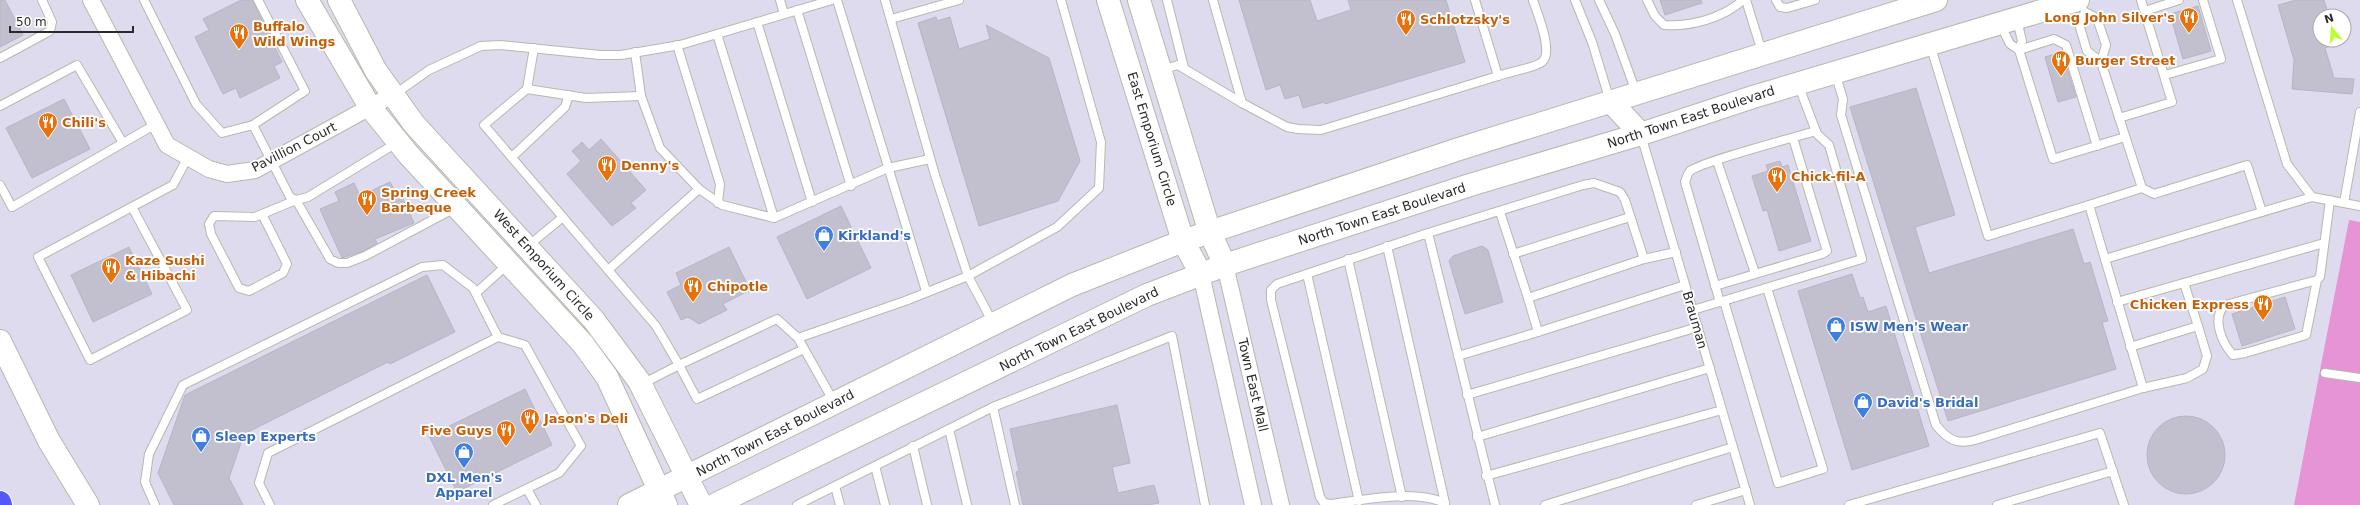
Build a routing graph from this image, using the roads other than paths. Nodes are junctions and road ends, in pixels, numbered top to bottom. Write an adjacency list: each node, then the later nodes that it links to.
1 (42, 0): 46 (lane)
2 (144, 0): 66 (lane)
3 (258, 0): 66 (lane)
4 (307, 0): 62 (main road, West Emporium Circle)
5 (339, 0): 56 (main road, West Emporium Circle)
6 (780, 0): 35 (lane)
7 (832, 0): 33 (lane)
8 (837, 0): 79 (lane)
9 (885, 0): 36 (lane)
10 (959, 0): 36 (lane)
11 (1061, 0): 117 (lane)
12 (1108, 0): 102 (main road, East Emporium Circle)
13 (1139, 0): 49 (main road)
14 (1167, 0): 48 (lane)
15 (1213, 0): 60 (lane)
16 (1475, 0): 52 (lane)
17 (1533, 0): 52 (lane)
18 (1575, 0): 59 (lane)
19 (1599, 0): 55 (lane)
20 (1647, 0): 21 (lane)
21 (1743, 0)
22 (1746, 0): 45 (lane)
23 (1776, 0): 24 (lane)
24 (1815, 0)
25 (2083, 0): 32 (lane)
26 (2141, 0): 34 (lane)
27 (2179, 0): 34 (lane)
28 (2204, 0): 51 (lane)
29 (2237, 0): 84 (lane)
30 (94, 1): 65 (street, Pavillion Court)
31 (1931, 1): 45 (main road, North Town East Boulevard)
32 (2082, 6): 37 (main road, North Town East Boulevard); 47 (lane); 47 (lane)
33 (797, 10): 35 (lane); 81 (lane)
34 (2145, 11): 51 (lane)
35 (784, 14): 38 (lane)
36 (891, 19): 76 (lane)
37 (2008, 20): 40 (main road, North Town East Boulevard); 43 (lane); 43 (lane)
38 (757, 22): 39 (lane); 87 (lane)
39 (717, 34): 41 (lane); 99 (lane)
40 (1930, 44): 50 (main road, North Town East Boulevard); 90 (lane)
41 (676, 45): 44 (lane); 88 (lane)
42 (534, 48): 44 (lane); 54 (lane); 56 (lane)
43 (2019, 50): 73 (lane); 73 (lane)
44 (635, 52): 58 (lane)
45 (1762, 53): 55 (main road, North Town East Boulevard)
46 (0, 58)
47 (2101, 62): 64 (lane)
48 (1184, 68): 49 (lane); 60 (lane)
49 (1160, 70): 100 (main road)
50 (1835, 72): 53 (main road, North Town East Boulevard); 144 (lane)
51 (2165, 75): 64 (lane)
52 (1498, 76): 60 (lane)
53 (1798, 84): 67 (lane); 68 (main road, North Town East Boulevard)
54 (527, 89): 57 (lane); 75 (lane)
55 (1636, 93): 59 (main road, North Town East Boulevard); 68 (main road)
56 (394, 94): 62 (street, Pavillion Court); 104 (main road, West Emporium Circle)
57 (569, 96): 58 (lane); 75 (lane)
58 (641, 96): 83 (lane)
59 (1610, 101): 68 (main road); 100 (main road, North Town East Boulevard)
60 (1242, 103)
61 (0, 106): 72 (lane)
62 (370, 108): 71 (main road, West Emporium Circle); 77 (street, Pavillion Court)
63 (2360, 112): 89 (lane)
64 (2119, 118): 69 (lane)
65 (156, 124): 72 (lane); 74 (street, Pavillion Court)
66 (254, 125): 77 (lane)
67 (1816, 131): 70 (lane); 122 (lane)
68 (1641, 134): 106 (lane, Brauman); 112 (main road, North Town East Boulevard)
69 (2125, 137): 73 (lane); 82 (lane)
70 (1793, 138): 78 (lane); 114 (lane)
71 (398, 142): 85 (lane); 91 (main road, West Emporium Circle)
72 (123, 143): 80 (lane)
73 (2096, 146)
74 (188, 157): 77 (street, Pavillion Court); 93 (lane)
75 (512, 157): 97 (lane)
76 (930, 159): 79 (lane); 117 (lane)
77 (272, 161): 85 (lane)
78 (1717, 161): 114 (lane); 121 (lane)
79 (888, 168): 81 (lane); 123 (lane)
80 (0, 185)
81 (851, 186): 87 (lane)
82 (2142, 188): 90 (lane); 95 (lane)
83 (700, 189): 88 (lane); 113 (lane)
84 (2312, 196): 86 (lane); 95 (lane)
85 (296, 200): 91 (lane); 96 (lane)
86 (2330, 200): 89 (lane); 103 (lane)
87 (812, 202): 99 (lane)
88 (718, 203): 99 (lane)
89 (2344, 203): 92 (lane)
90 (2088, 205): 110 (lane)
91 (457, 206): 111 (main road, West Emporium Circle)
92 (2360, 206)
93 (132, 207): 93 (lane)
94 (1500, 212): 98 (lane); 101 (lane); 107 (lane)
95 (2262, 212): 110 (lane)
96 (262, 214): 96 (lane)
97 (563, 217): 104 (lane); 113 (lane)
98 (1630, 217): 107 (lane); 109 (lane)
99 (774, 218)
100 (1210, 232): 102 (main road, North Town East Boulevard); 112 (main road)
101 (1428, 232): 105 (lane); 138 (lane)
102 (1184, 241): 115 (main road, East Emporium Circle); 129 (main road, North Town East Boulevard)
103 (2324, 243): 118 (lane); 119 (lane)
104 (527, 246): 111 (main road); 143 (main road, West Emporium Circle)
105 (1387, 246): 108 (lane); 164 (lane)
106 (1676, 252): 109 (lane); 120 (lane, Brauman)
107 (1513, 254): 125 (lane)
108 (1348, 259): 116 (lane); 160 (lane)
109 (1644, 259): 125 (lane)
110 (2105, 259): 127 (lane)
111 (509, 263): 124 (lane); 161 (main road, West Emporium Circle)
112 (1225, 265): 115 (main road, North Town East Boulevard); 182 (street, Town East Mall)
113 (608, 270): 139 (lane)
114 (1755, 273): 121 (lane)
115 (1201, 274): 173 (main road, North Town East Boulevard); 181 (street, Town East Mall)
116 (1307, 274): 162 (lane); 162 (lane)
117 (968, 276): 123 (lane); 129 (lane)
118 (2316, 280): 118 (lane)
119 (2184, 283): 127 (lane); 130 (lane)
120 (1685, 285): 128 (lane, Brauman); 132 (lane)
121 (1715, 286): 126 (lane)
122 (1767, 288): 126 (lane); 126 (lane)
123 (926, 291): 134 (lane)
124 (476, 293): 133 (lane); 167 (lane)
125 (1528, 298): 132 (lane)
126 (1722, 301): 128 (lane)
127 (2117, 302): 136 (lane)
128 (1692, 310): 131 (lane, Brauman)
129 (994, 324): 146 (main road, North Town East Boulevard)
130 (2198, 326): 136 (lane); 144 (lane)
131 (1698, 327): 140 (lane, Brauman); 145 (lane)
132 (1538, 332): 138 (lane)
133 (498, 336): 158 (lane); 168 (lane)
134 (798, 338): 137 (lane); 139 (lane)
135 (0, 341): 166 (main road)
136 (2130, 347): 144 (lane)
137 (804, 349): 139 (lane); 146 (lane)
138 (1458, 356): 145 (lane)
139 (679, 365): 143 (lane)
140 (1710, 368): 148 (lane, Brauman); 150 (lane)
141 (2325, 373): 142 (lane)
142 (2360, 378)
143 (641, 384): 156 (main road, West Emporium Circle)
144 (2143, 388)
145 (1467, 395): 150 (lane)
146 (834, 402): 156 (main road, North Town East Boulevard)
147 (993, 407): 149 (lane); 179 (lane); 180 (lane)
148 (1722, 410): 152 (lane, Brauman); 155 (lane)
149 (948, 429): 151 (lane); 178 (lane)
150 (1477, 438): 155 (lane)
151 (913, 446): 153 (lane); 177 (lane)
152 (1733, 448): 159 (lane, Brauman); 184 (lane)
153 (875, 466): 157 (lane); 176 (lane)
154 (2113, 471): 187 (lane); 188 (lane); 189 (lane)
155 (1486, 476): 183 (lane)
156 (687, 477): 161 (main road, North Town East Boulevard); 172 (main road, West Emporium Circle)
157 (835, 486): 174 (lane); 175 (lane)
158 (527, 488): 169 (lane); 170 (lane)
159 (1746, 490): 185 (lane); 186 (lane, Brauman)
160 (1402, 497): 162 (lane); 164 (lane)
161 (663, 498): 171 (main road, North Town East Boulevard)
162 (1359, 501)
163 (0, 502): 165 (highway)
164 (1444, 504)
165 (1, 505)
166 (88, 505)
167 (155, 505)
168 (270, 505)
169 (493, 505)
170 (536, 505)
171 (629, 505)
172 (701, 505)
173 (714, 505)
174 (798, 505)
175 (840, 505)
176 (885, 505)
177 (927, 505)
178 (967, 505)
179 (1015, 505)
180 (1204, 505)
181 (1253, 505)
182 (1281, 505)
183 (1495, 505)
184 (1545, 505)
185 (1696, 505)
186 (1750, 505)
187 (1848, 505)
188 (1997, 505)
189 (2124, 505)

